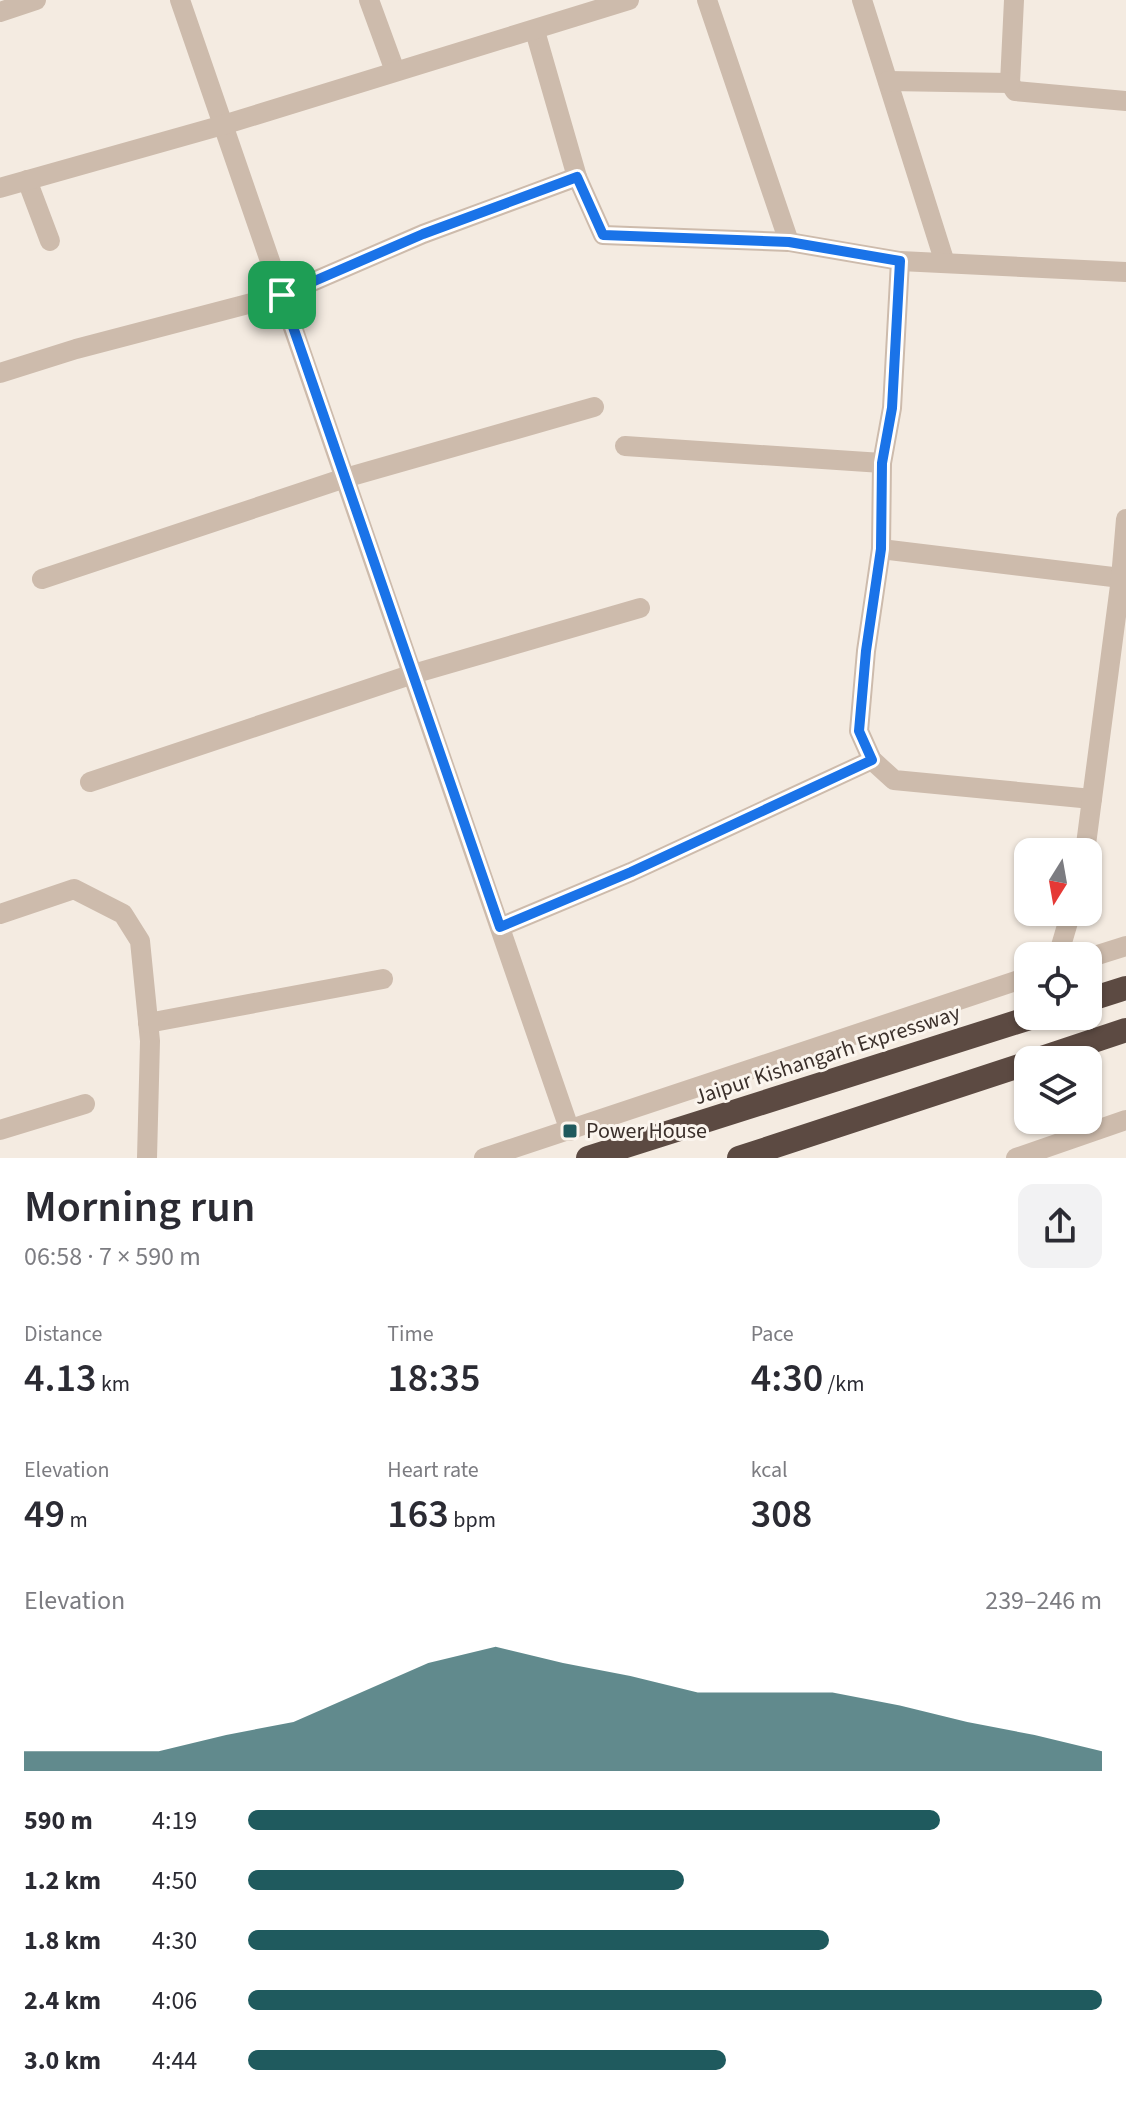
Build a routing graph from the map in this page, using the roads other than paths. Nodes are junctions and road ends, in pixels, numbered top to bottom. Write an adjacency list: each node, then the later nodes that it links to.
1 (36, 0): 8 (street)
2 (180, 0): 14 (street)
3 (369, 0): 10 (street)
4 (629, 0): 9 (street)
5 (707, 0): 19 (street)
6 (862, 0): 11 (street)
7 (1014, 0): 12 (street)
8 (0, 12)
9 (535, 31): 10 (street); 15 (street)
10 (395, 71): 14 (street)
11 (888, 81): 12 (street); 21 (street)
12 (1010, 83): 13 (street)
13 (1126, 101)
14 (223, 125): 16 (street); 23 (street)
15 (577, 177): 19 (street); 23 (street)
16 (27, 180): 17 (street); 18 (street)
17 (0, 188)
18 (50, 241)
19 (789, 242): 20 (street)
20 (900, 261): 21 (street); 27 (street)
21 (945, 263): 22 (street)
22 (1126, 272)
23 (282, 295): 24 (street); 28 (street)
24 (0, 373)
25 (594, 407): 28 (street)
26 (625, 446): 27 (street)
27 (882, 463): 30 (street)
28 (345, 478): 32 (street); 34 (street)
29 (1126, 519): 31 (street)
30 (881, 549): 31 (street); 35 (street)
31 (1121, 578): 37 (street)
32 (42, 579)
33 (640, 608): 34 (street)
34 (413, 674): 36 (street); 40 (street)
35 (872, 760): 37 (street); 40 (street)
36 (90, 782)
37 (1092, 799): 38 (street)
38 (1087, 838)
39 (0, 914): 47 (street)
40 (500, 927): 55 (street)
41 (1126, 946): 42 (street)
42 (1102, 954)
43 (383, 979): 47 (street)
44 (1014, 982): 55 (street)
45 (1126, 988): 46 (highway)
46 (1102, 996)
47 (148, 1023): 56 (street)
48 (1014, 1023): 58 (highway, Jaipur Kishangarh Expressway)
49 (1126, 1030): 50 (highway)
50 (1078, 1046)
51 (1014, 1068): 59 (highway)
52 (85, 1104): 54 (street)
53 (1126, 1120): 60 (street)
54 (0, 1130)
55 (570, 1131): 57 (street)
56 (147, 1158)
57 (484, 1158)
58 (588, 1158)
59 (739, 1158)
60 (1016, 1158)

